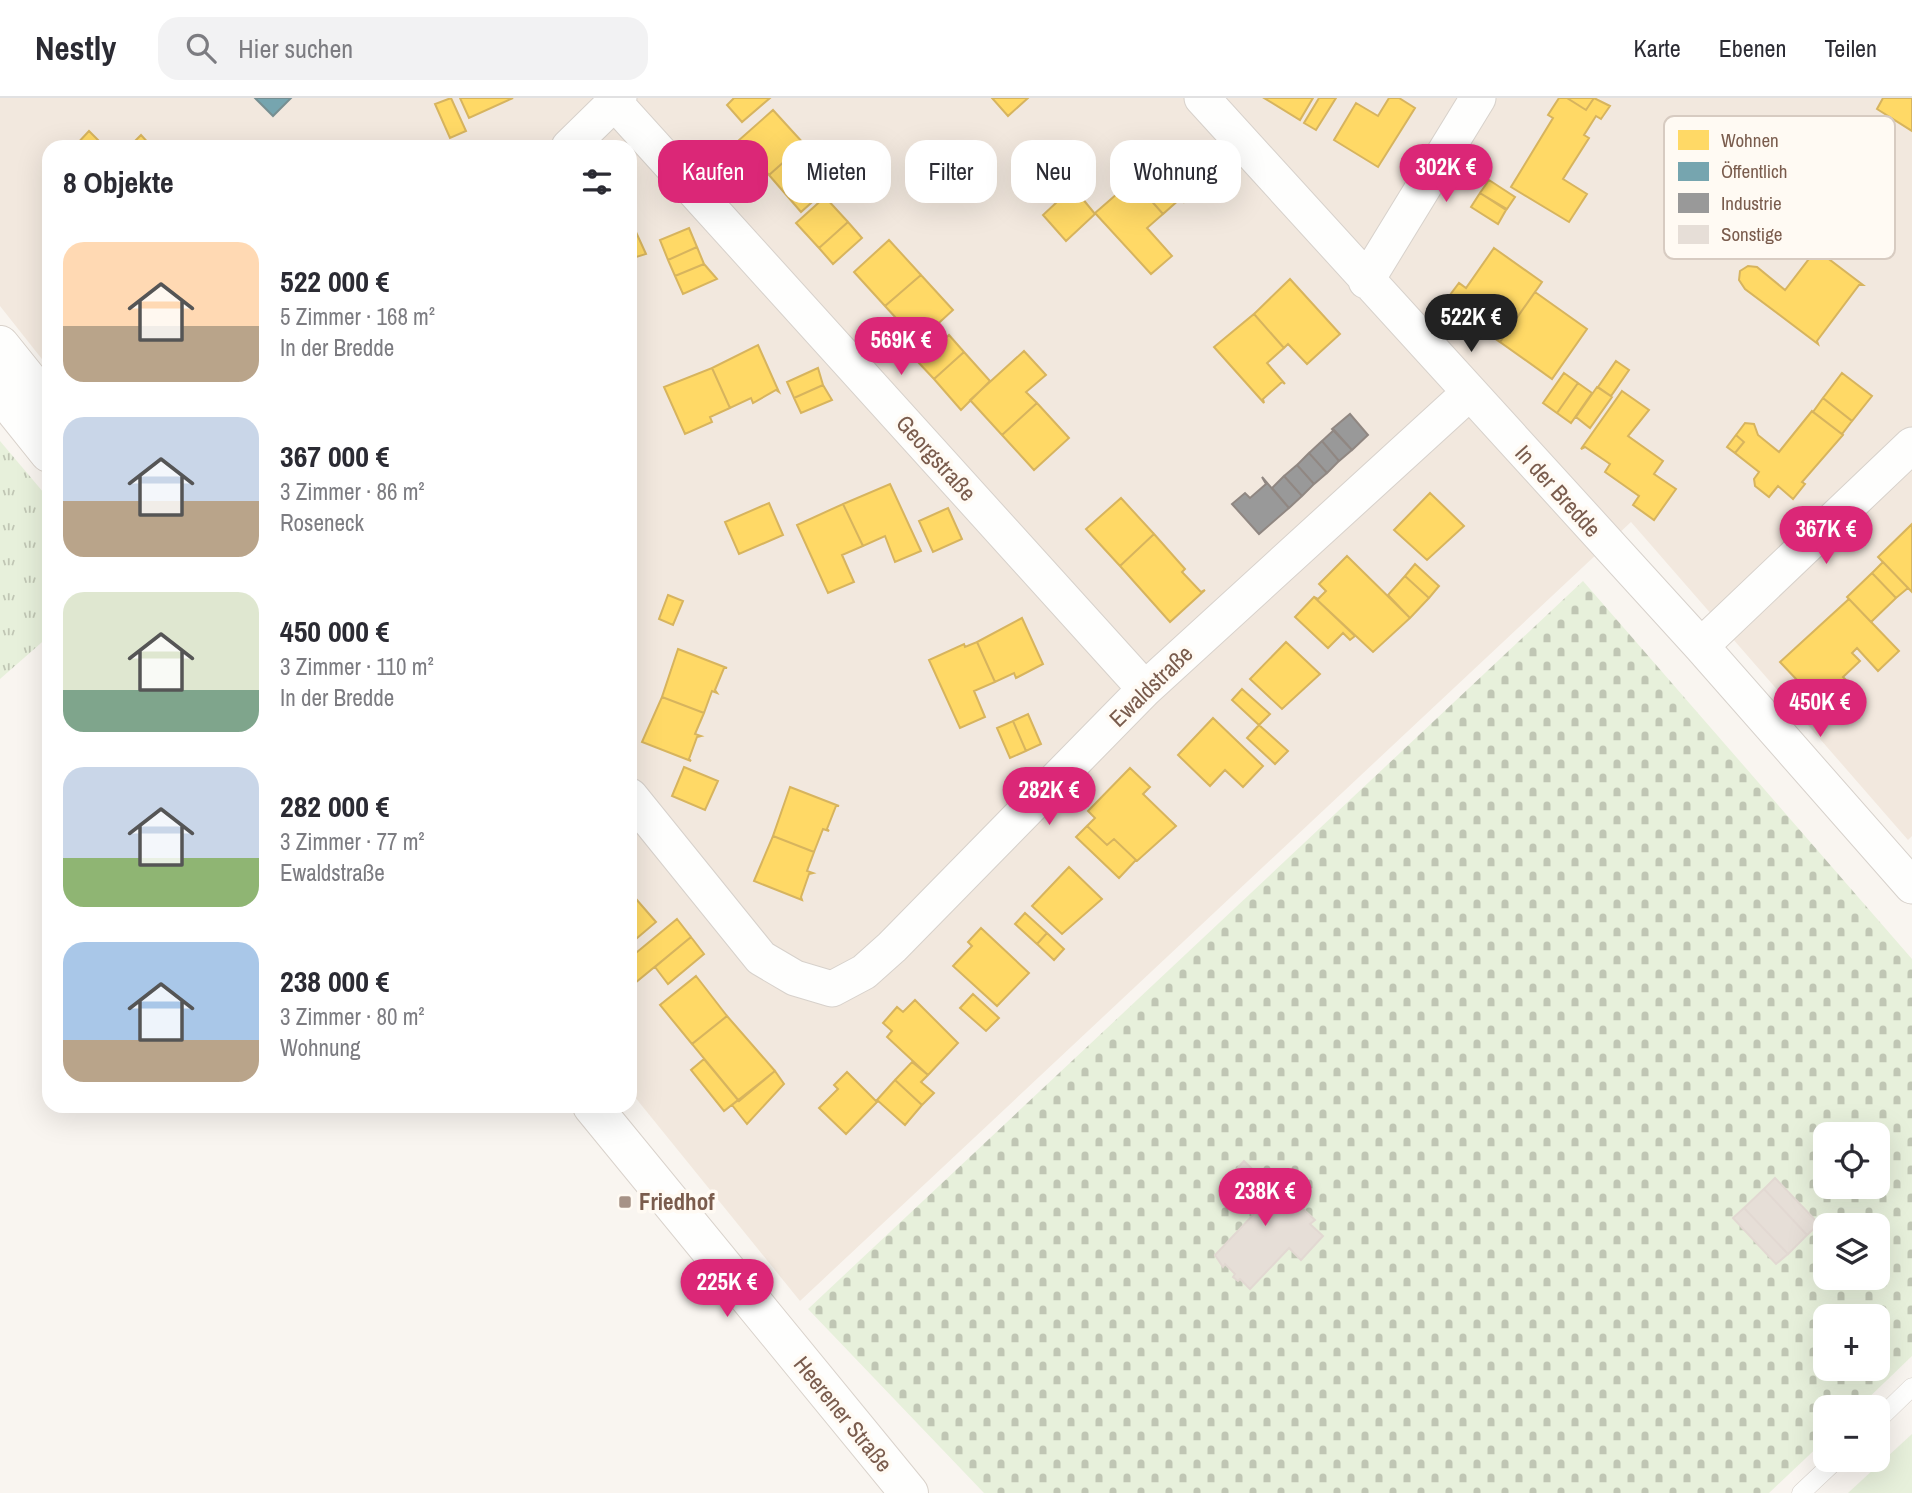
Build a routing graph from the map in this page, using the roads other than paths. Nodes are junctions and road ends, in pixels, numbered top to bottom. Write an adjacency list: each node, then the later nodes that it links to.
1 (1202, 98): 5 (street, In der Bredde)
2 (1478, 98): 5 (street)
3 (616, 100): 4 (street); 13 (street, Georgstraße)
4 (576, 140)
5 (1366, 281): 8 (street, In der Bredde)
6 (0, 345): 9 (main road)
7 (0, 392): 10 (main road)
8 (1469, 393): 12 (street, In der Bredde); 13 (street, Ewaldstraße)
9 (42, 397)
10 (42, 444)
11 (1912, 445): 12 (street)
12 (1701, 646): 15 (street, In der Bredde)
13 (1146, 689): 14 (street, Ewaldstraße)
14 (637, 805)
15 (1912, 886)
16 (598, 1113): 20 (main road, Heerener Straße)
17 (1912, 1387): 18 (lane)
18 (1890, 1408)
19 (1823, 1472): 21 (lane)
20 (909, 1493)
21 (1801, 1493)

